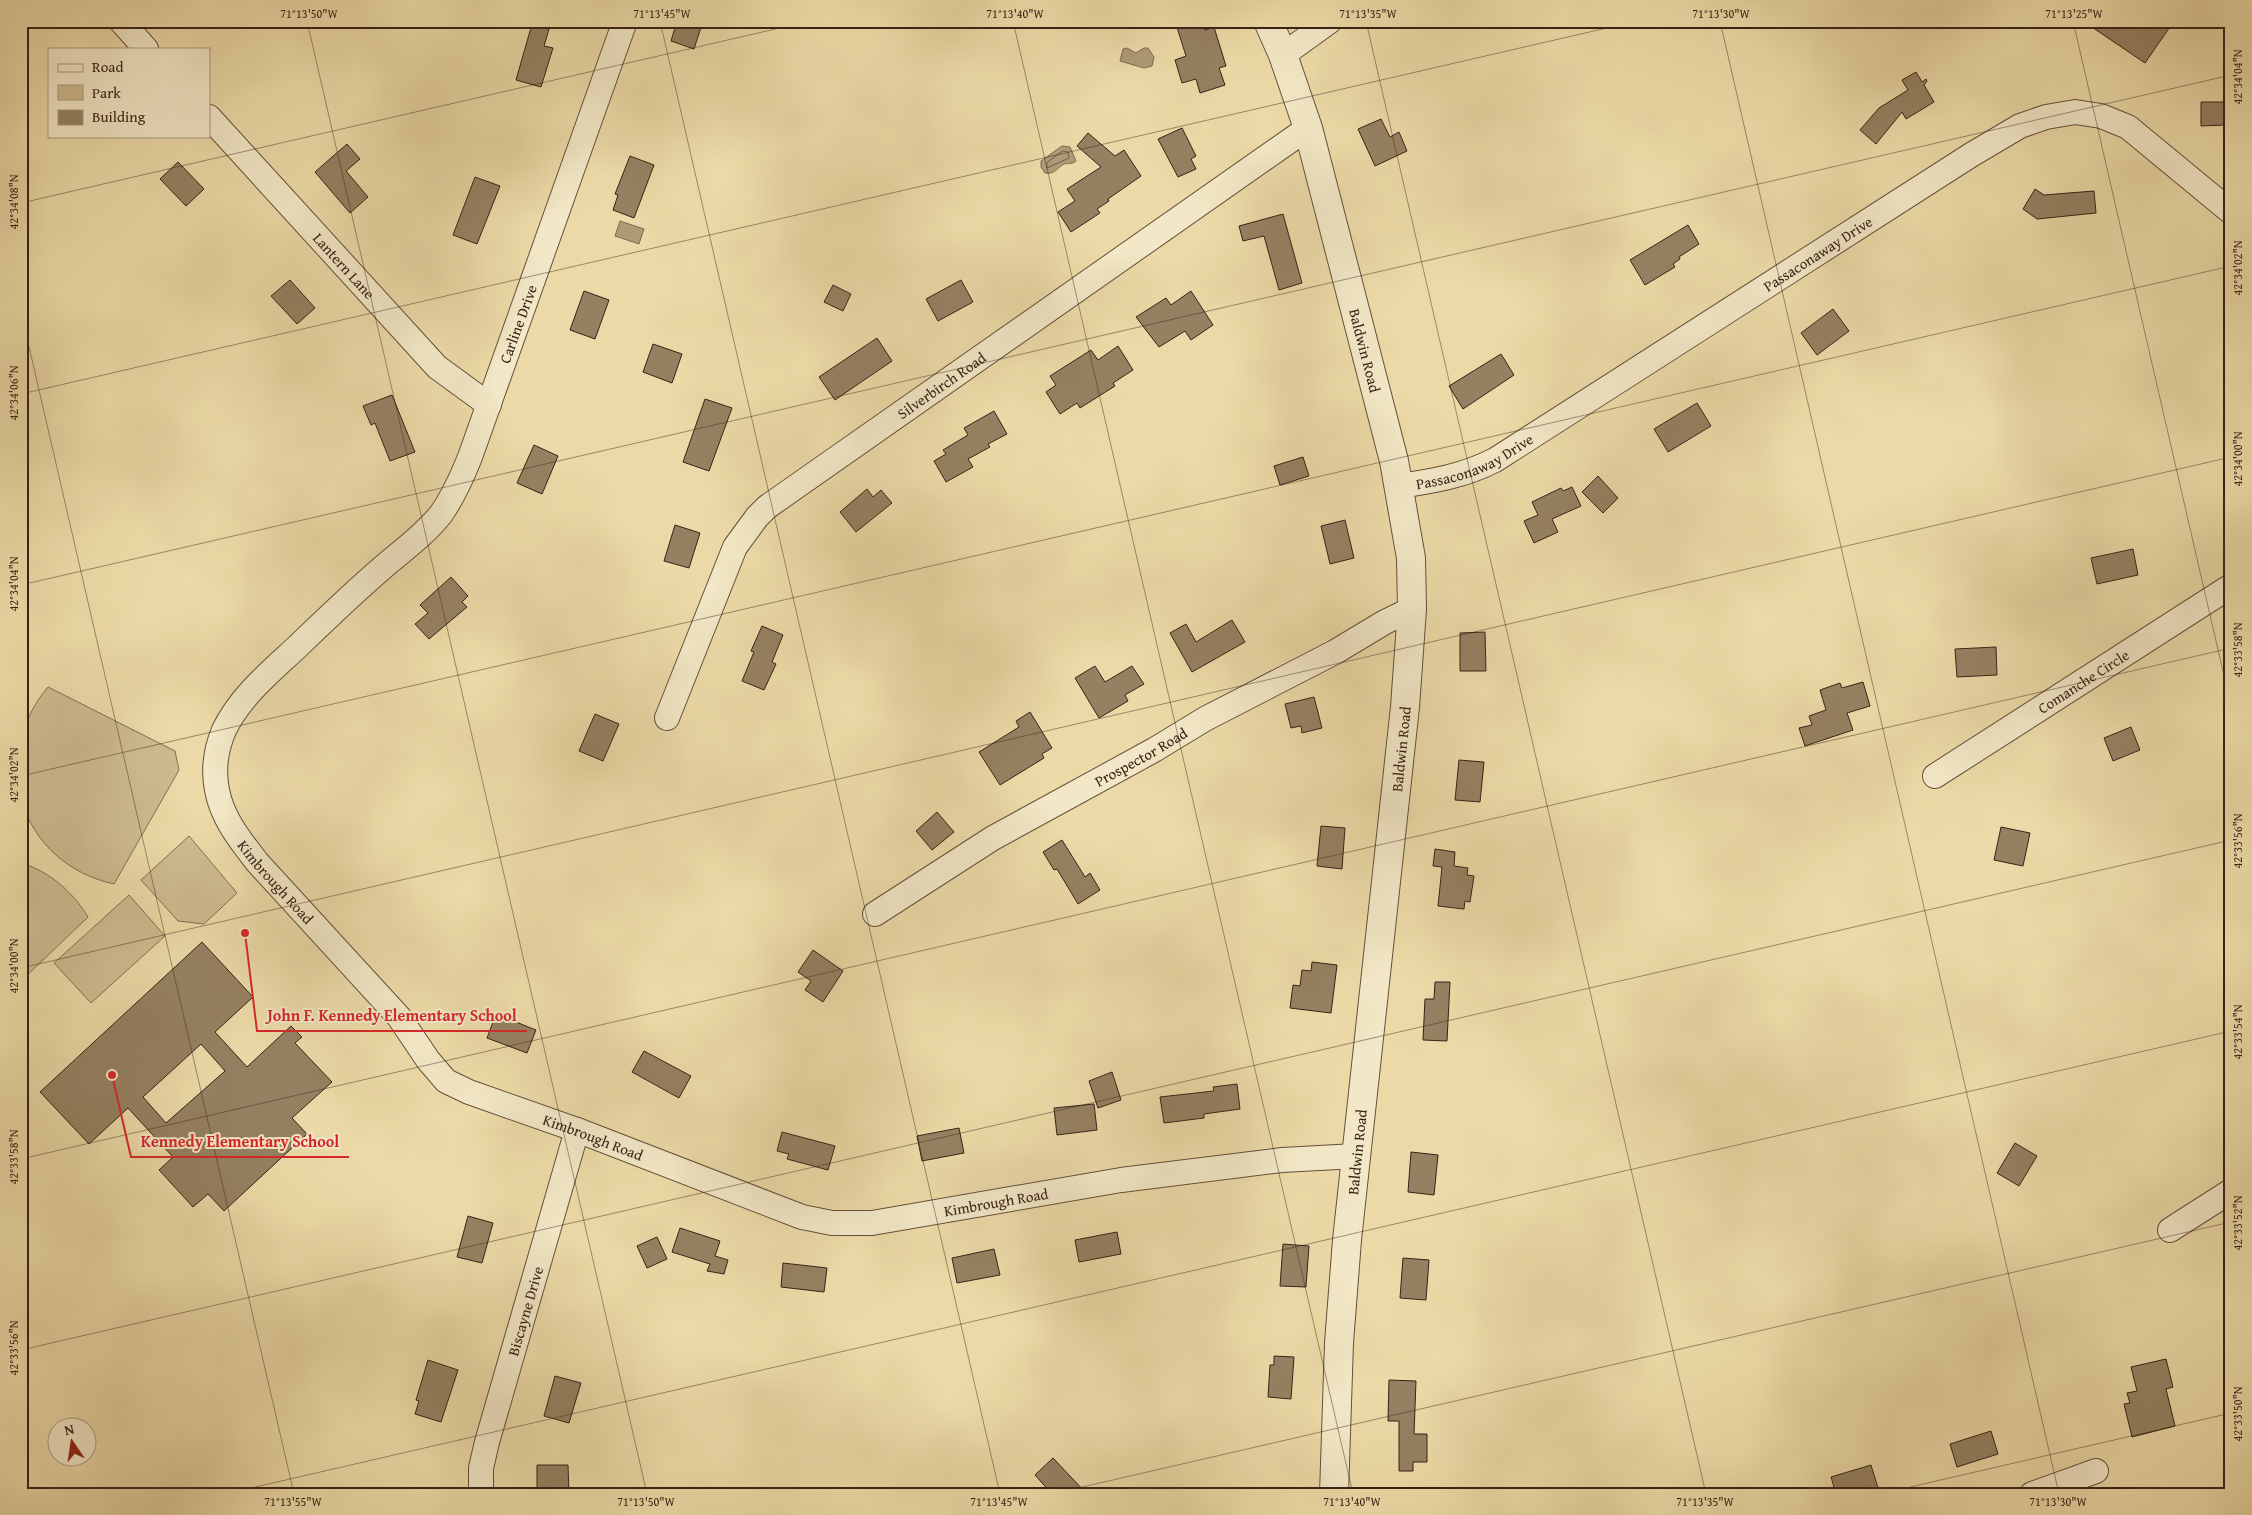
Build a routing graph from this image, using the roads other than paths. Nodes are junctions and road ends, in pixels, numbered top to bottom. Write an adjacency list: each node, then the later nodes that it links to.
1 (121, 21): 5 (street)
2 (625, 21): 10 (street, Carline Drive)
3 (1268, 21): 6 (street, Baldwin Road)
4 (1330, 21): 6 (street)
5 (145, 48)
6 (1283, 55): 8 (street, Baldwin Road)
7 (210, 119): 10 (street, Lantern Lane)
8 (1308, 128): 11 (street, Baldwin Road); 15 (street, Silverbirch Road)
9 (2231, 212): 11 (street, Passaconaway Drive)
10 (489, 405): 13 (street, Carline Drive)
11 (1400, 486): 14 (street, Baldwin Road)
12 (2231, 586): 16 (street, Comanche Circle)
13 (355, 592): 18 (street, Kimbrough Road)
14 (1412, 609): 17 (street, Prospector Road); 19 (street, Baldwin Road)
15 (667, 718)
16 (1935, 776)
17 (875, 914)
18 (577, 1130): 19 (street, Kimbrough Road); 23 (street, Biscayne Drive)
19 (1356, 1156): 24 (street, Baldwin Road)
20 (2231, 1191): 21 (street)
21 (2170, 1230)
22 (2096, 1471): 25 (street)
23 (481, 1494)
24 (1334, 1494)
25 (2032, 1494)

